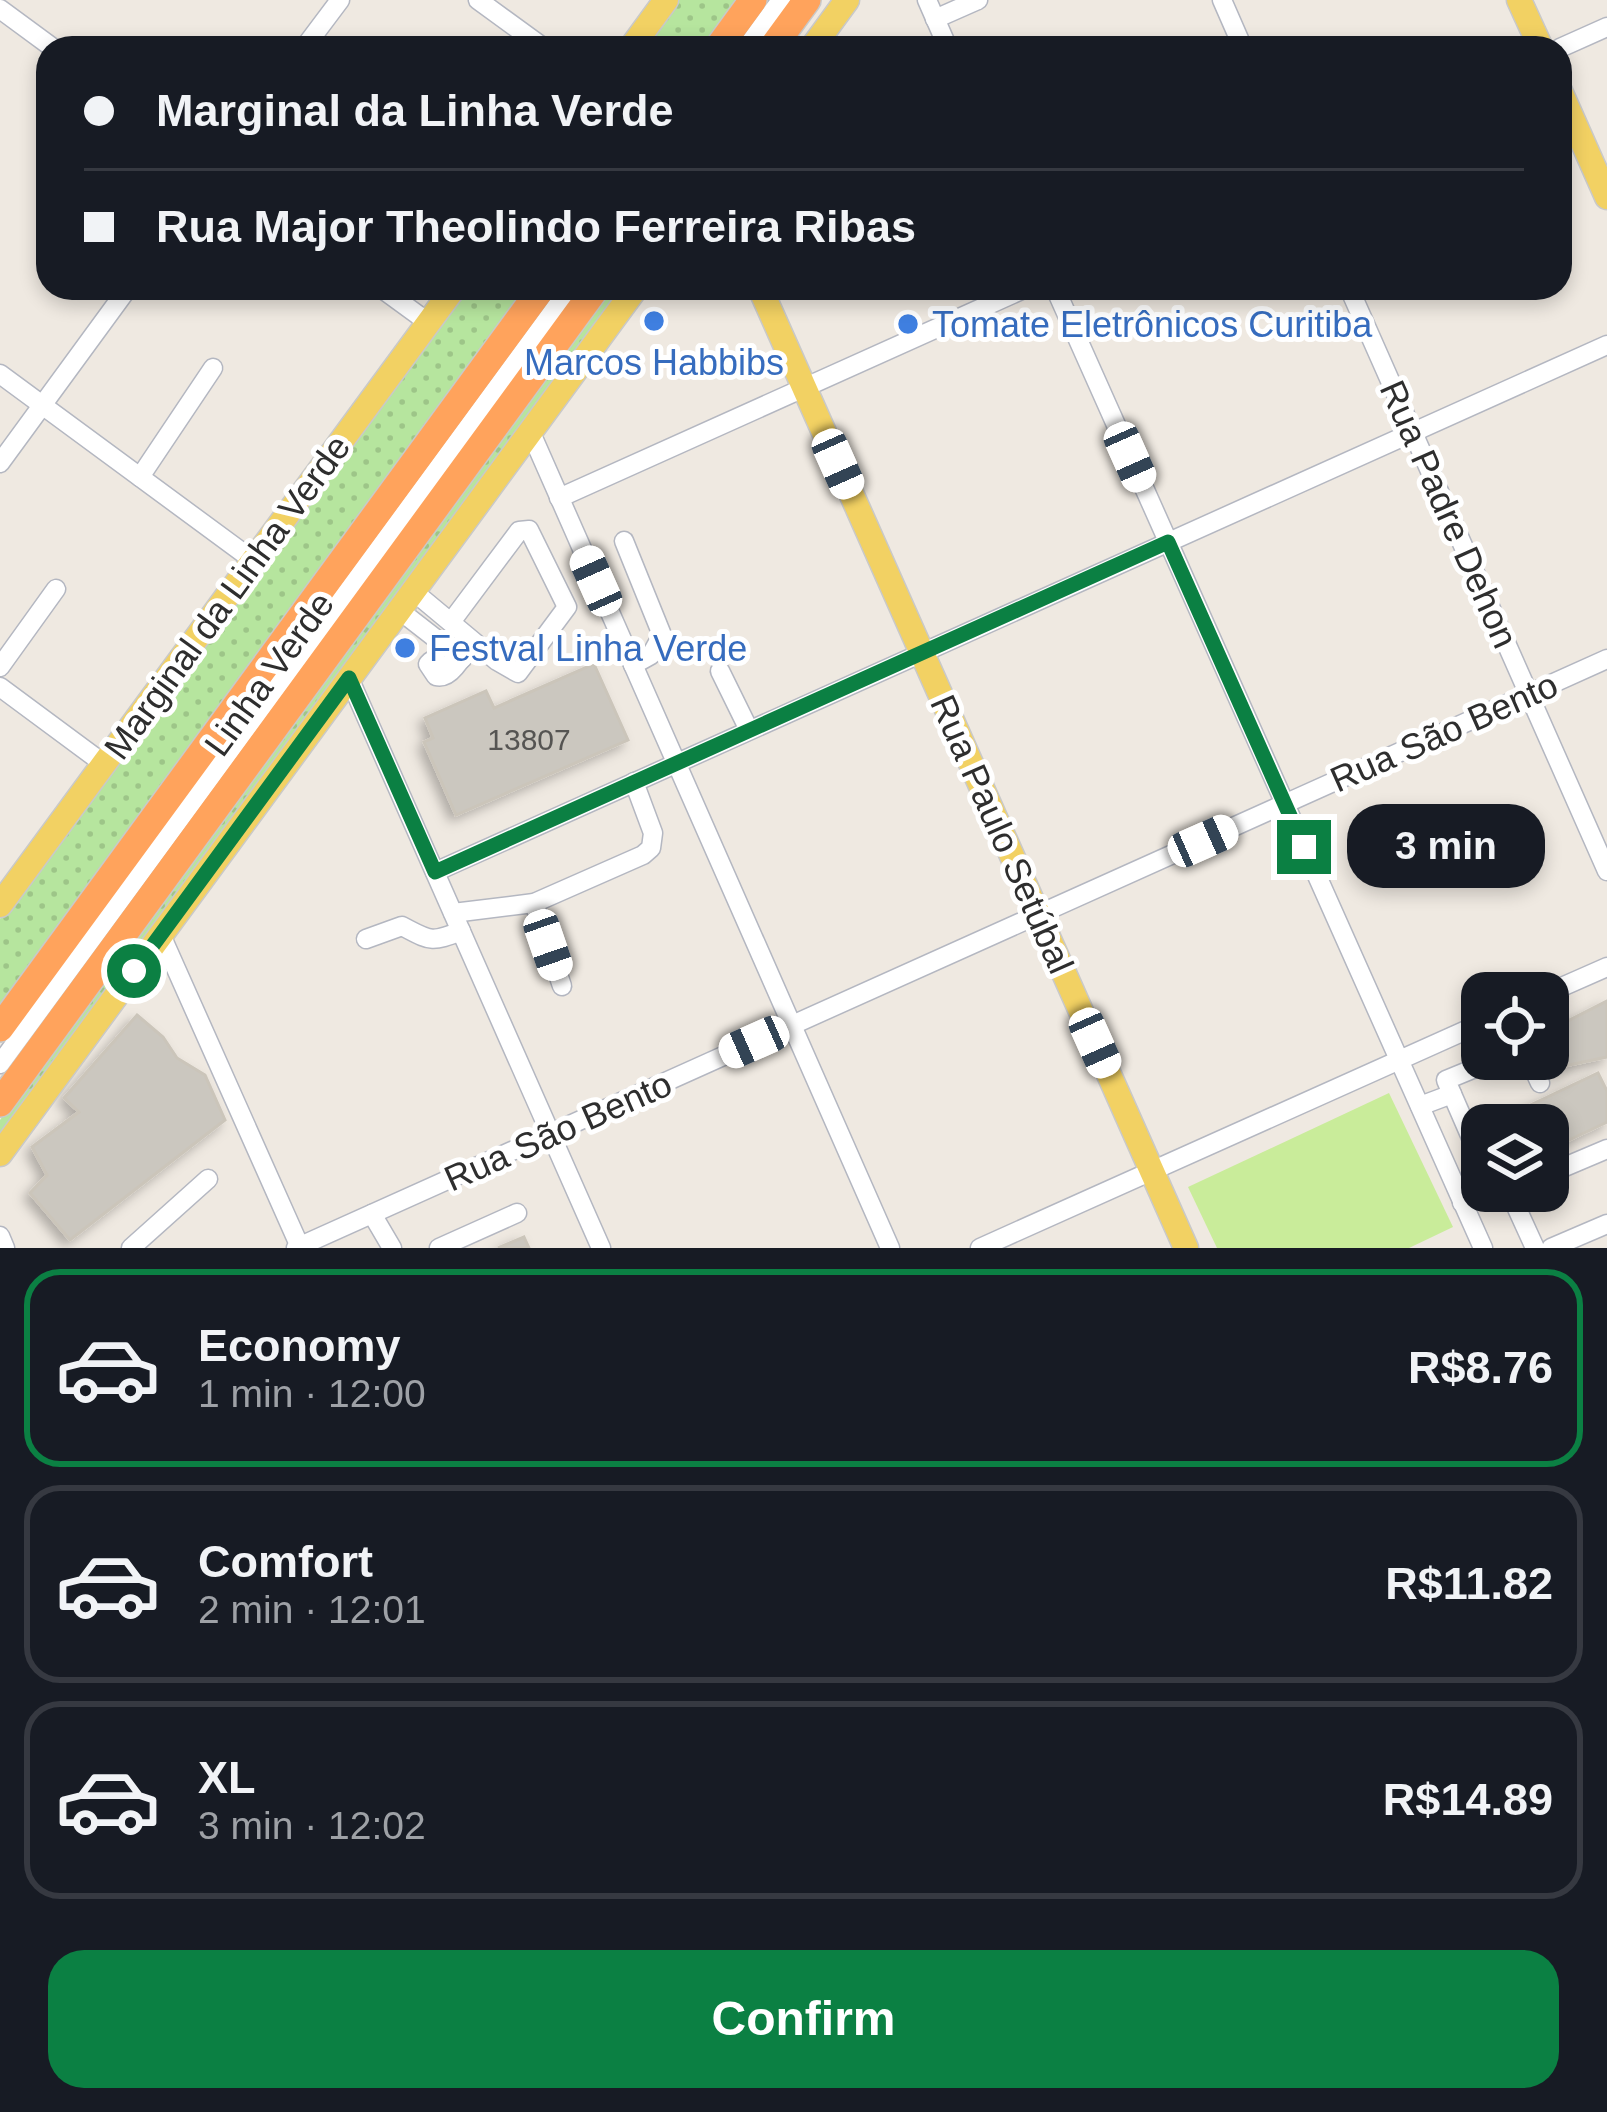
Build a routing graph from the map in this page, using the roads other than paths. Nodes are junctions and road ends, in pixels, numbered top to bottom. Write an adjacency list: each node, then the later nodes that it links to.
1 (340, 0): 16 (street)
2 (478, 0): 17 (street)
3 (666, 0): 18 (main road)
4 (753, 0): 19 (highway)
5 (781, 0): 20 (street)
6 (807, 0): 21 (highway)
7 (847, 0): 22 (main road)
8 (926, 0): 13 (street)
9 (978, 0): 13 (street)
10 (1222, 0): 24 (street)
11 (1520, 0): 25 (main road)
12 (0, 9): 15 (street)
13 (935, 20): 23 (street)
14 (1607, 27): 26 (street)
15 (37, 36)
16 (313, 36)
17 (528, 36)
18 (640, 36)
19 (727, 36)
20 (755, 36)
21 (781, 36)
22 (821, 36)
23 (942, 36)
24 (1238, 36)
25 (1536, 36)
26 (1572, 43)
27 (1572, 119): 28 (main road)
28 (1607, 197)
29 (119, 300): 45 (street)
30 (398, 300): 40 (street)
31 (445, 300): 40 (main road, Marginal da Linha Verde)
32 (533, 300): 83 (highway, Linha Verde)
33 (560, 300): 86 (street)
34 (587, 300): 89 (highway, Linha Verde)
35 (627, 300): 47 (main road)
36 (765, 300): 44 (main road, Rua Paulo Setúbal)
37 (999, 300): 44 (street)
38 (1060, 300): 52 (street)
39 (1354, 300): 46 (street, Rua Padre Dehon)
40 (429, 322): 53 (main road, Marginal da Linha Verde)
41 (1607, 345): 46 (street)
42 (214, 368): 49 (street)
43 (0, 374): 45 (street)
44 (805, 388): 50 (street); 58 (main road, Rua Paulo Setúbal)
45 (43, 405): 48 (street); 49 (street)
46 (1413, 432): 52 (street); 65 (street, Rua Padre Dehon)
47 (531, 433): 50 (street); 55 (main road)
48 (0, 463)
49 (140, 477): 53 (street)
50 (560, 498): 60 (street)
51 (624, 541): 60 (street)
52 (1168, 542): 58 (street); 70 (street)
53 (254, 561): 68 (main road, Marginal da Linha Verde)
54 (56, 589): 61 (street)
55 (406, 600): 56 (street); 57 (street); 63 (main road)
56 (451, 622): 57 (street); 57 (street)
57 (475, 643)
58 (922, 653): 66 (street); 75 (main road, Rua Paulo Setúbal)
59 (1607, 659): 65 (street, Rua São Bento)
60 (633, 665): 67 (street)
61 (0, 668)
62 (720, 670): 66 (street)
63 (349, 678): 72 (street); 77 (main road)
64 (0, 687): 68 (street)
65 (1529, 694): 70 (street, Rua São Bento); 71 (street, Rua Padre Dehon)
66 (749, 730): 67 (street)
67 (676, 763): 69 (street); 82 (street)
68 (104, 764): 74 (main road, Marginal da Linha Verde)
69 (634, 782): 72 (street); 73 (street)
70 (1285, 804): 75 (street, Rua São Bento); 85 (street)
71 (1607, 871)
72 (435, 872): 76 (street)
73 (534, 903): 76 (street); 81 (street)
74 (0, 905)
75 (1038, 915): 82 (street, Rua São Bento); 96 (main road, Rua Paulo Setúbal)
76 (457, 922): 78 (street); 92 (street)
77 (161, 934): 94 (main road); 106 (street)
78 (366, 939)
79 (1607, 967): 80 (street)
80 (1569, 984)
81 (562, 986)
82 (792, 1025): 92 (street, Rua São Bento); 111 (street)
83 (0, 1028)
84 (1461, 1032): 85 (street)
85 (1399, 1060): 90 (street); 96 (street)
86 (0, 1064)
87 (1461, 1074): 88 (street)
88 (1452, 1094): 90 (street); 91 (street)
89 (0, 1102)
90 (1420, 1106): 98 (street)
91 (1461, 1115)
92 (551, 1134): 102 (street, Rua São Bento); 110 (street)
93 (1607, 1149): 95 (street)
94 (0, 1154)
95 (1569, 1165)
96 (1152, 1171): 112 (street); 113 (main road, Rua Paulo Setúbal)
97 (208, 1179): 105 (street)
98 (1461, 1201)
99 (1466, 1212): 114 (street)
100 (1519, 1212): 115 (street)
101 (517, 1213): 109 (street)
102 (371, 1214): 106 (street, Rua São Bento); 108 (street)
103 (1607, 1224): 116 (street)
104 (0, 1236): 107 (street)
105 (141, 1245)
106 (298, 1247)
107 (5, 1248)
108 (392, 1248)
109 (439, 1248)
110 (601, 1248)
111 (890, 1248)
112 (980, 1248)
113 (1186, 1248)
114 (1483, 1248)
115 (1535, 1248)
116 (1551, 1248)

